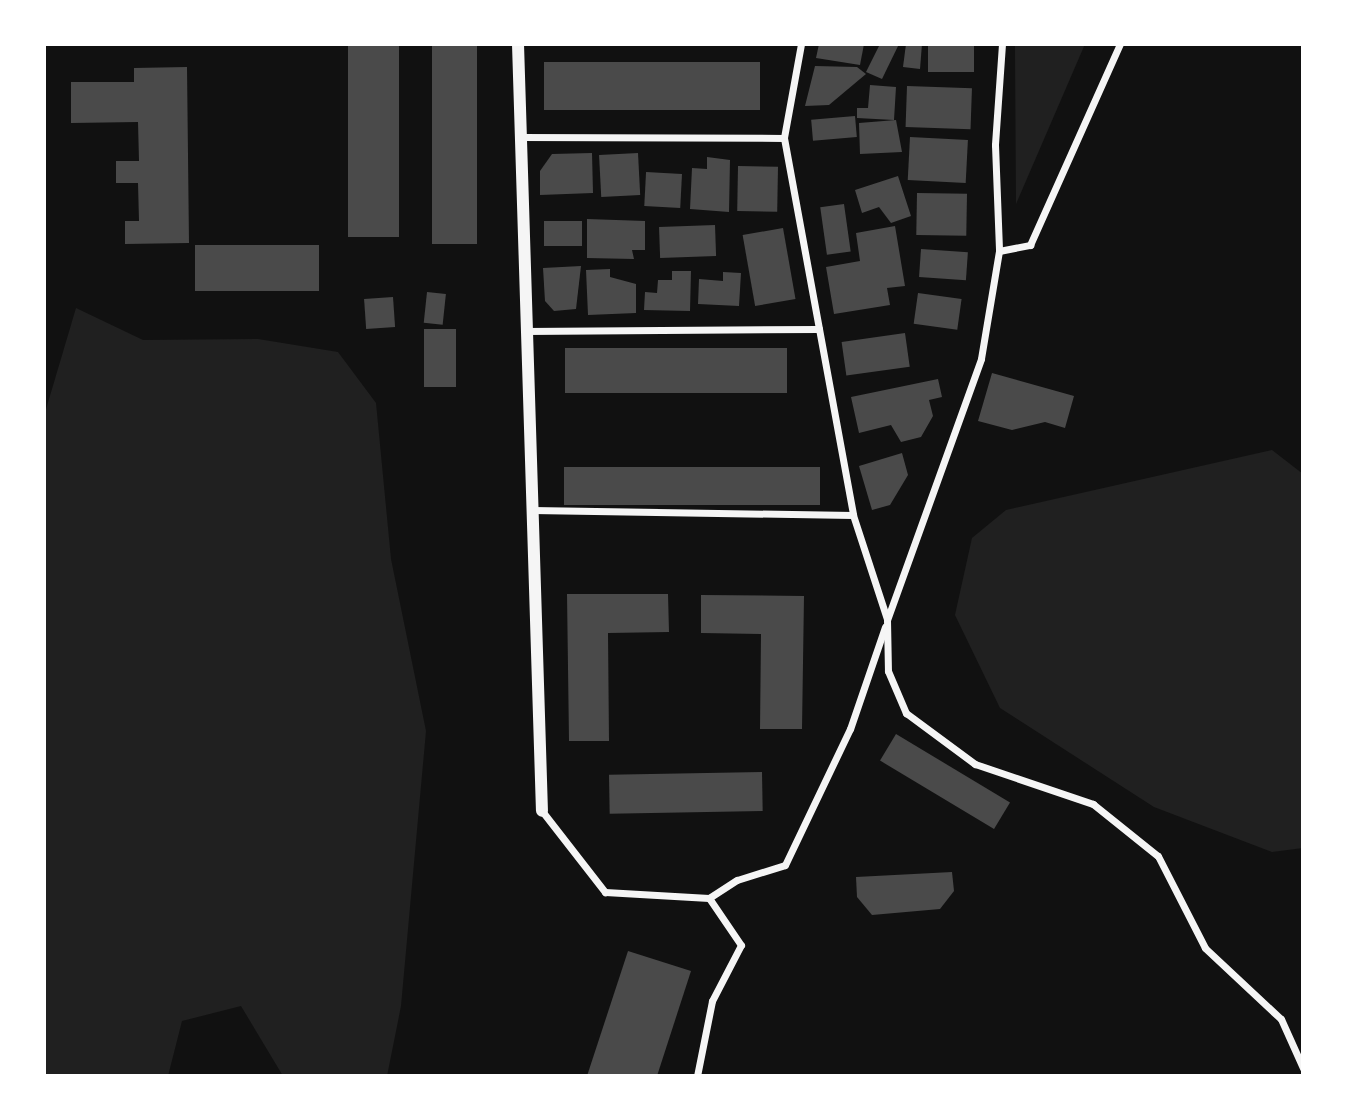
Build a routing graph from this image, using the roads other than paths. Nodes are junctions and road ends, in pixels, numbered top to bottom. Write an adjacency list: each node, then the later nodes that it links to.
1 (518, 44): 5 (street)
2 (801, 44): 6 (street)
3 (1002, 44): 7 (street)
4 (1120, 44): 7 (street)
5 (520, 137): 6 (street); 9 (street)
6 (784, 138): 8 (street)
7 (999, 251): 12 (street)
8 (819, 329): 9 (street); 11 (street)
9 (524, 331): 10 (street)
10 (529, 510): 11 (street); 13 (street)
11 (853, 515): 12 (street)
12 (887, 620): 14 (street); 15 (street)
13 (542, 811): 14 (street)
14 (709, 898): 16 (street)
15 (1303, 1068)
16 (697, 1076)

